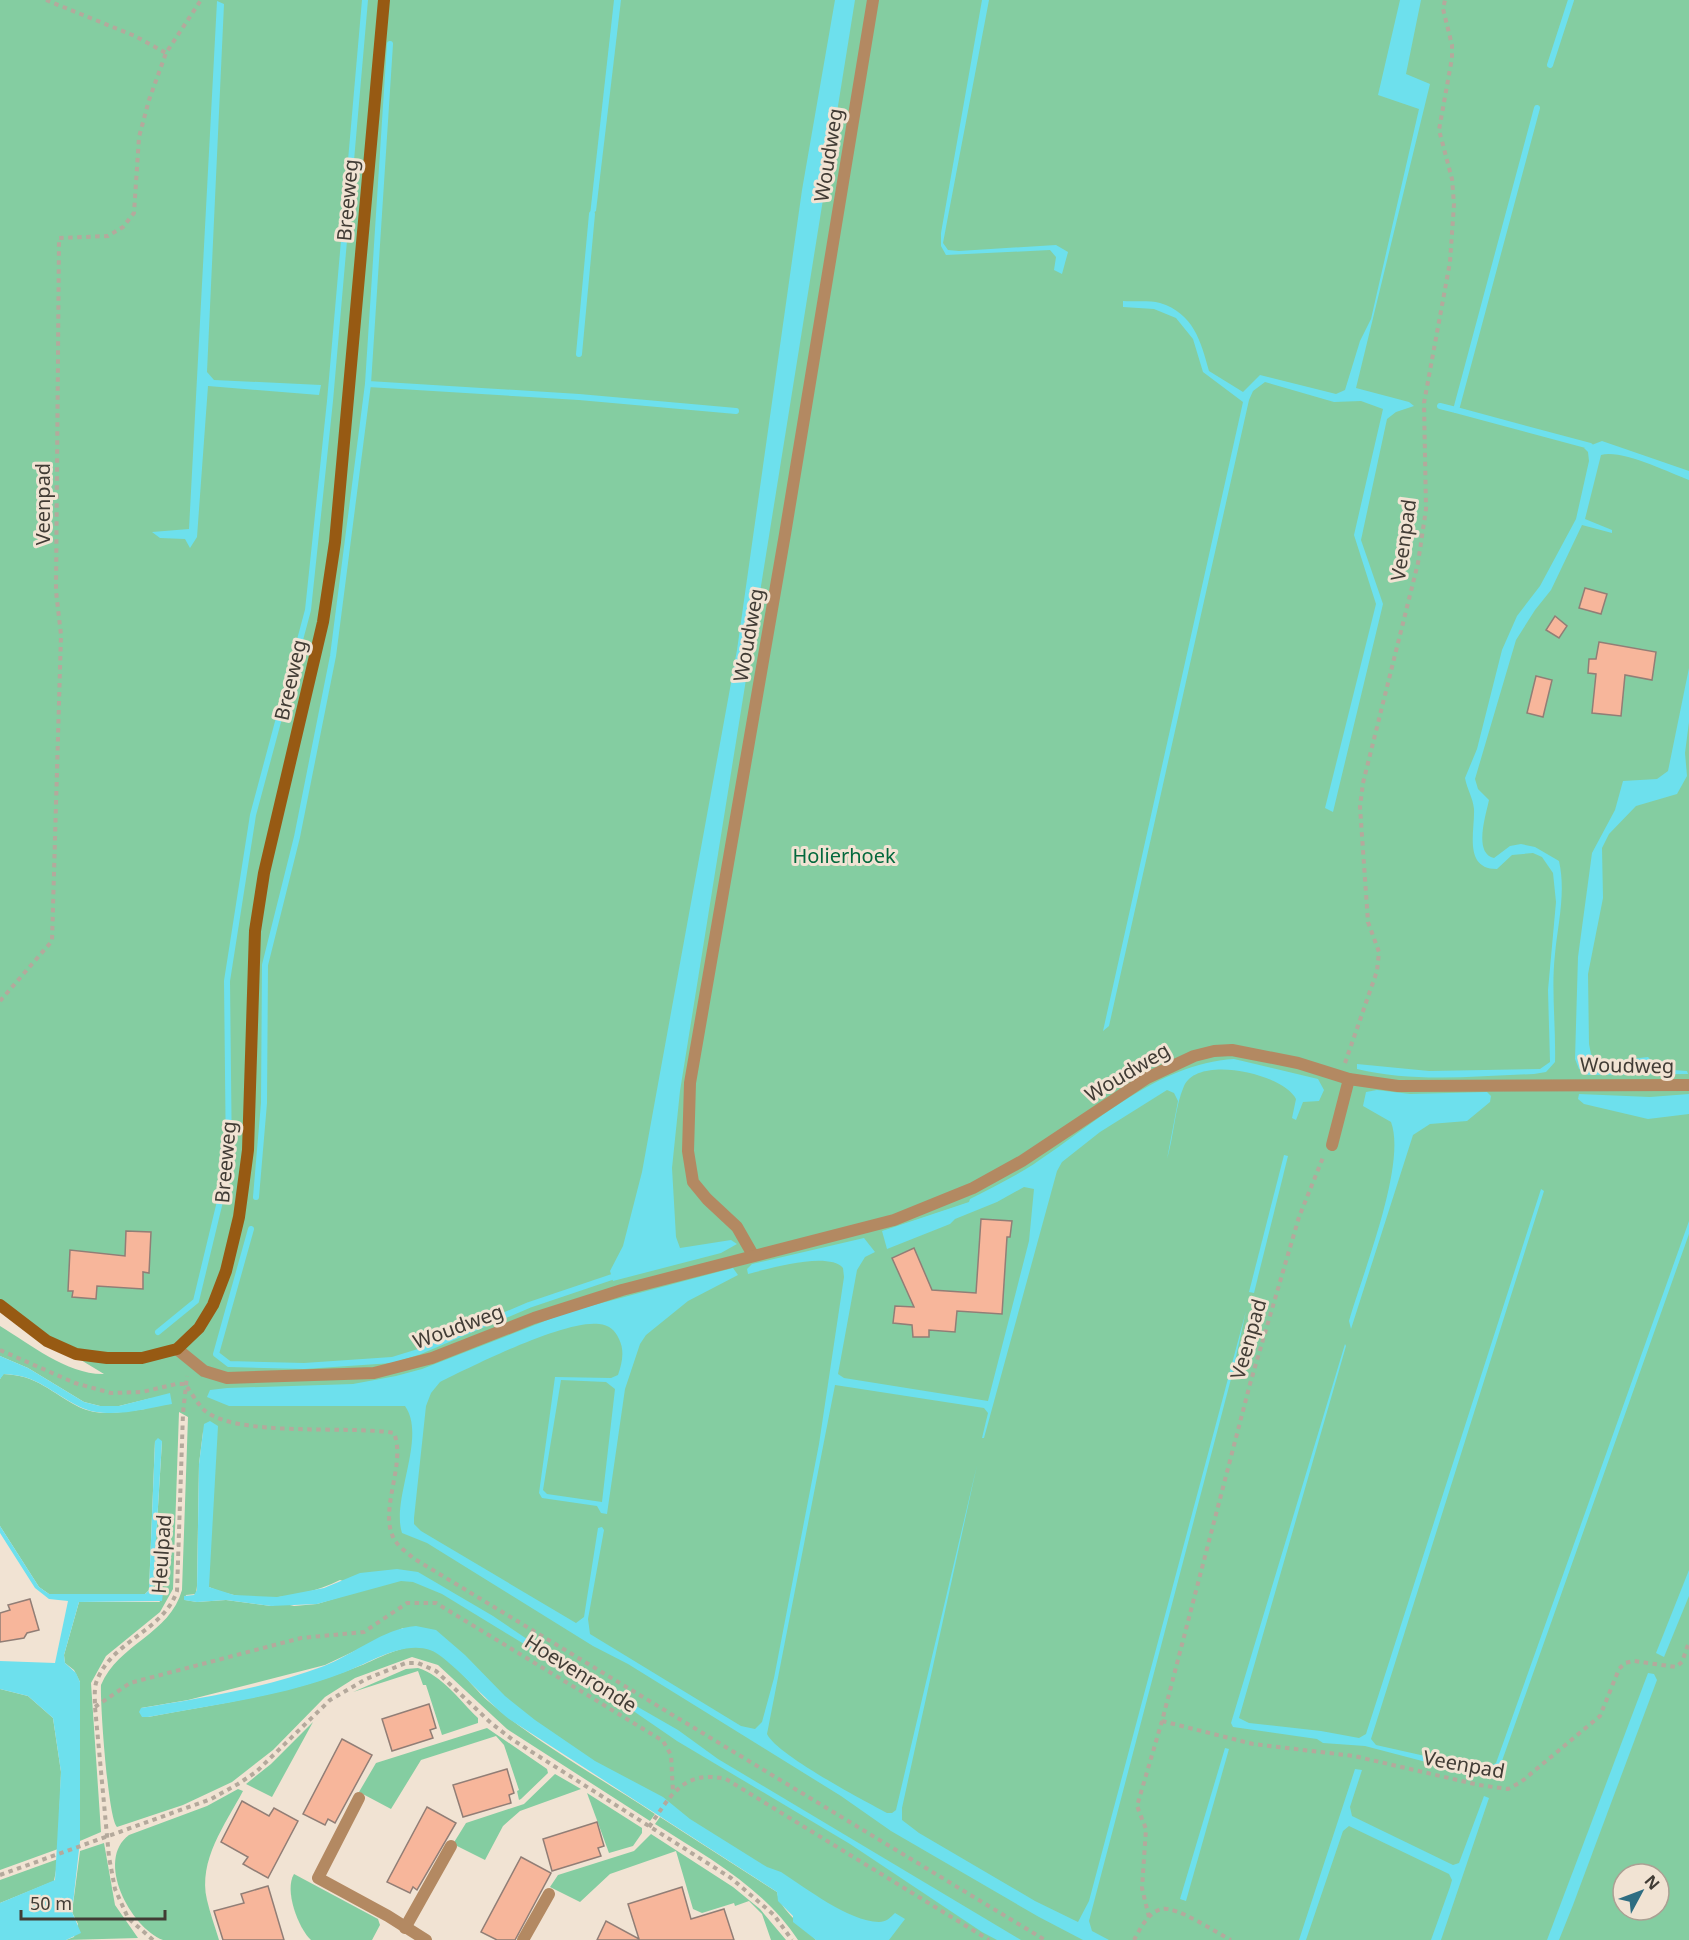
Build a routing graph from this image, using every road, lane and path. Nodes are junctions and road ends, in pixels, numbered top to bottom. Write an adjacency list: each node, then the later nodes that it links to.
1 (46, 0): 6 (path)
2 (201, 0): 6 (path, Veenpad)
3 (384, 0): 13 (street, Breeweg)
4 (873, 0): 11 (street, Woudweg)
5 (1445, 0): 8 (path, Veenpad)
6 (166, 53): 7 (path, Veenpad)
7 (0, 1001)
8 (1345, 1078): 9 (street, Woudweg); 10 (street); 11 (street, Woudweg)
9 (1689, 1085)
10 (1332, 1145): 18 (path, Veenpad)
11 (753, 1255): 13 (street, Woudweg)
12 (0, 1305): 13 (street)
13 (177, 1349)
14 (0, 1350): 15 (path)
15 (185, 1384): 17 (path, Heulpad); 34 (path)
16 (1689, 1642): 18 (path, Veenpad)
17 (95, 1707): 19 (path, Hoevenronde); 22 (path, Heulpad)
18 (1162, 1722): 26 (path, Veenpad)
19 (672, 1793): 21 (path); 33 (path)
20 (359, 1798): 27 (street)
21 (649, 1827): 22 (path); 32 (path)
22 (109, 1837): 24 (path); 28 (path)
23 (451, 1846): 27 (street)
24 (0, 1875)
25 (549, 1894): 31 (street)
26 (1149, 1917): 35 (path); 36 (path)
27 (405, 1928): 30 (street)
28 (146, 1938): 29 (path)
29 (153, 1940)
30 (426, 1940)
31 (523, 1940)
32 (792, 1940)
33 (989, 1940)
34 (1045, 1940)
35 (1134, 1940)
36 (1231, 1940)

